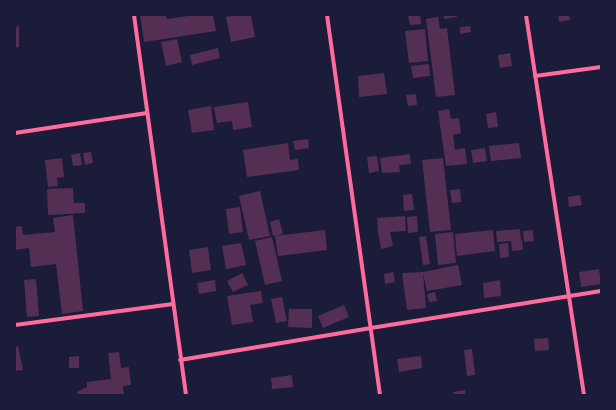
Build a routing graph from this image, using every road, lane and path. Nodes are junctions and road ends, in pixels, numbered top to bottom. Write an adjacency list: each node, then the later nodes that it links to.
1 (134, 15): 6 (street)
2 (327, 15): 12 (street)
3 (526, 15): 5 (street)
4 (601, 67): 5 (street)
5 (535, 76): 9 (street)
6 (147, 113): 7 (street); 10 (street)
7 (15, 133)
8 (601, 291): 9 (street)
9 (569, 296): 12 (street); 16 (street)
10 (173, 304): 11 (street); 13 (street)
11 (15, 325)
12 (370, 328): 13 (street); 15 (street)
13 (180, 360): 14 (street)
14 (186, 395)
15 (380, 395)
16 (584, 395)

